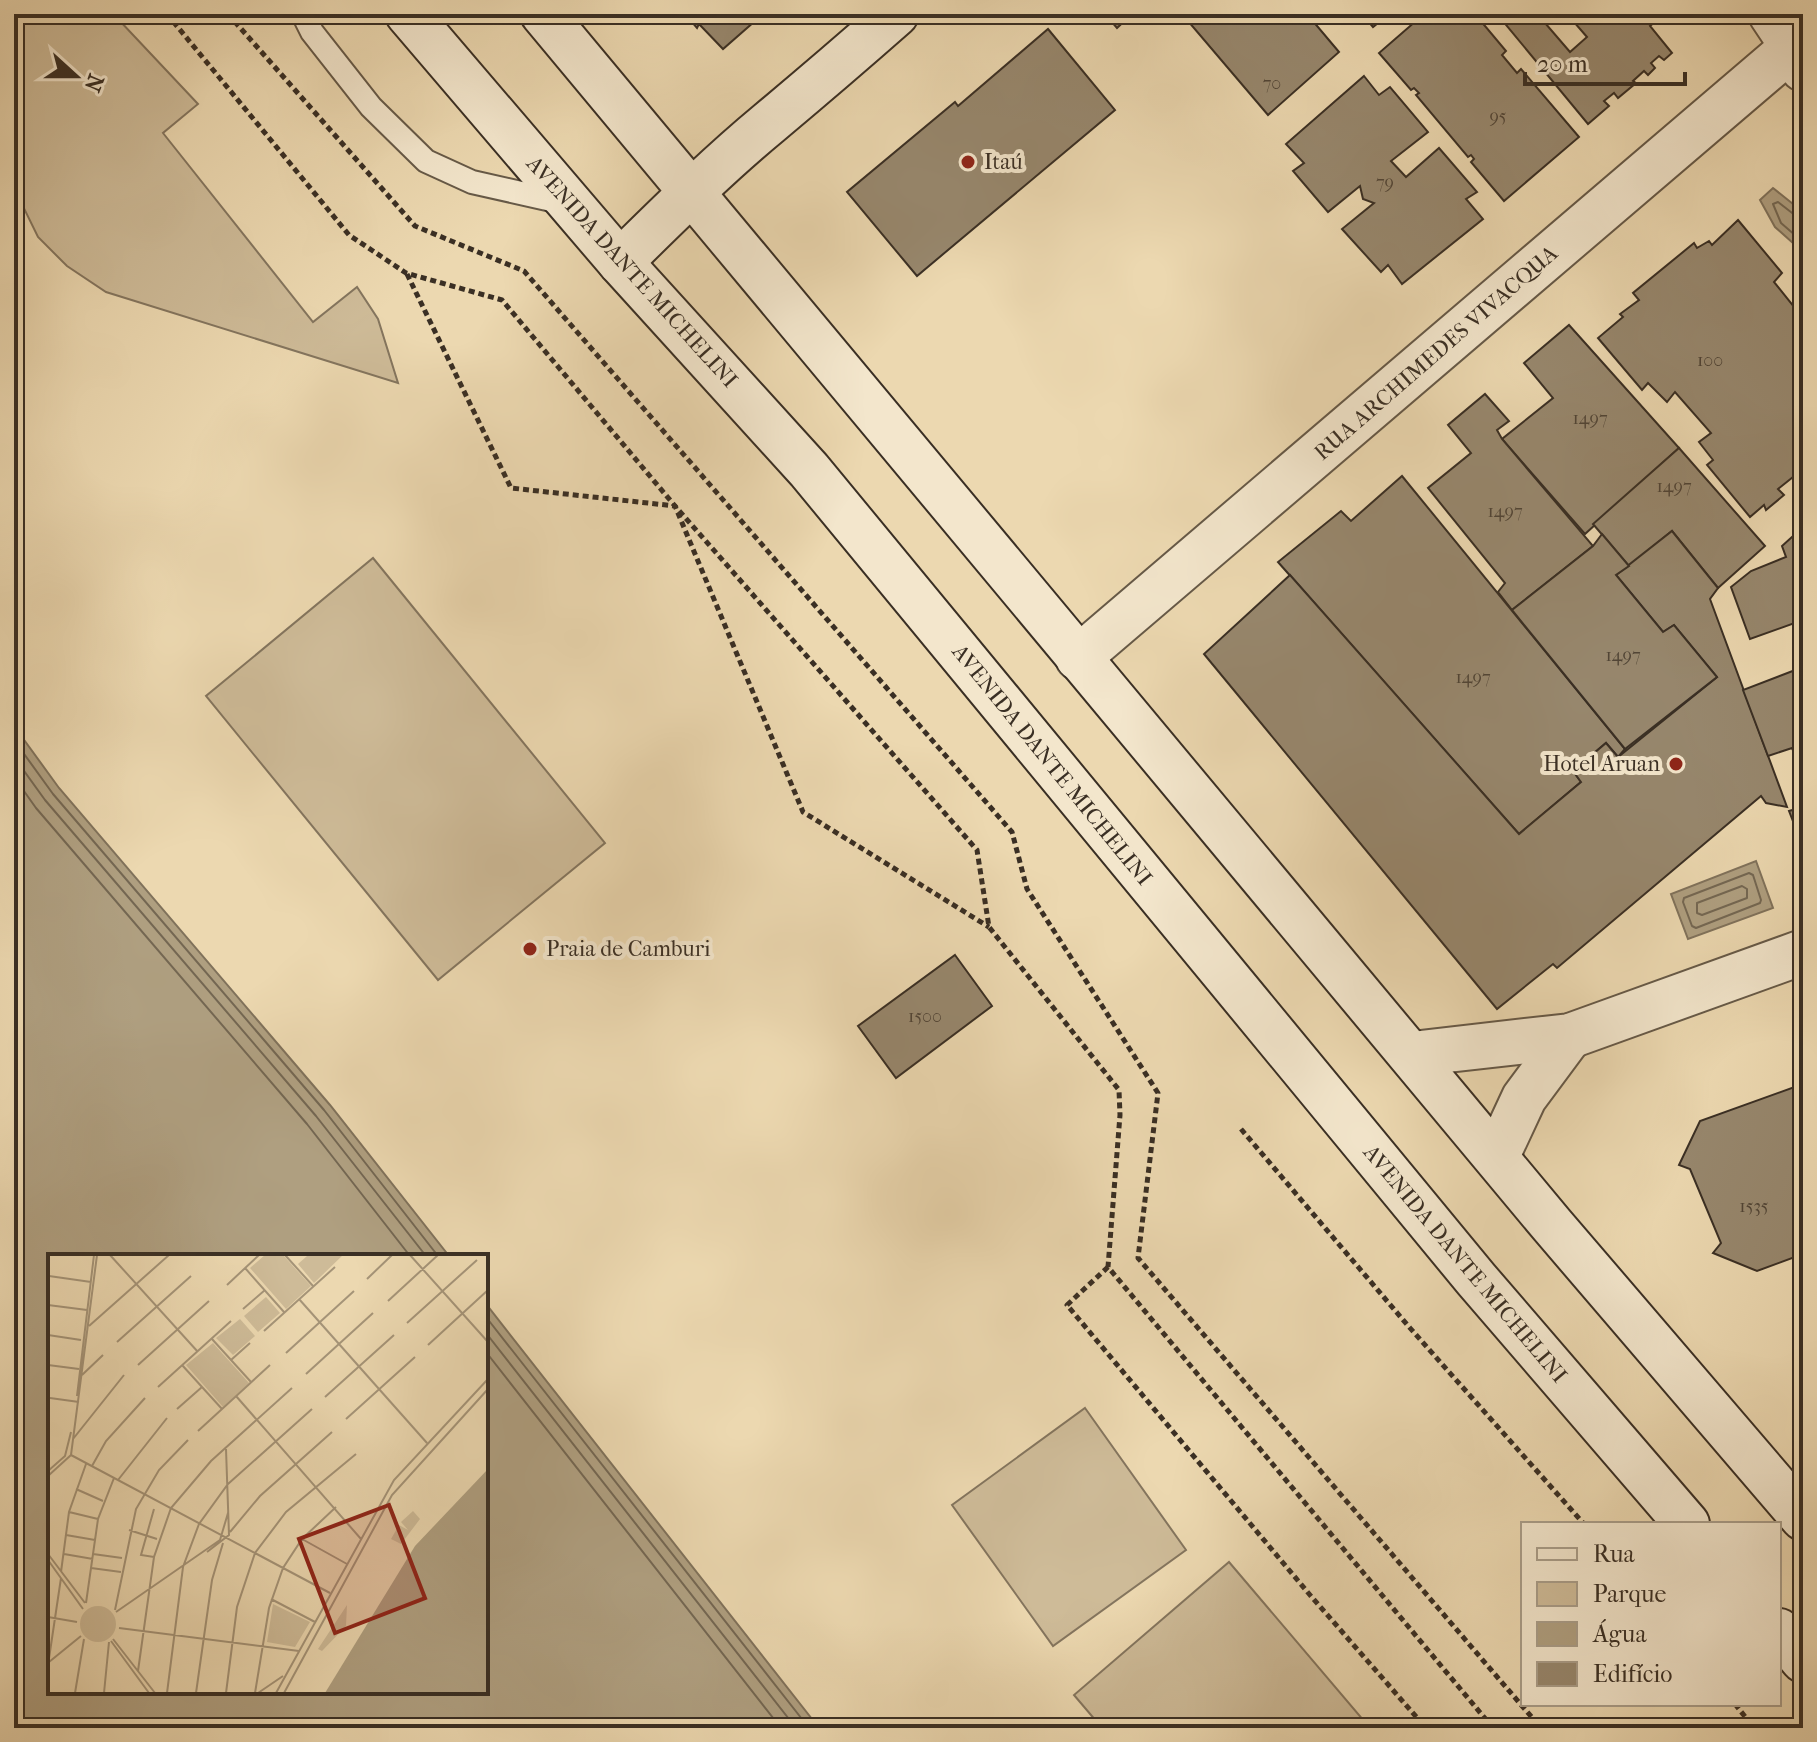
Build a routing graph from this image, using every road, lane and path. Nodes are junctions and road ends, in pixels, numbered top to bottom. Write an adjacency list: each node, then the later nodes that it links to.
1 (167, 14): 11 (path)
2 (228, 14): 26 (path)
3 (303, 14): 9 (lane)
4 (408, 14): 9 (main road, AVENIDA DANTE MICHELINI)
5 (543, 14): 8 (main road)
6 (896, 14): 8 (main road)
7 (1789, 43): 13 (main road, RUA ARCHIMEDES VIVACQUA)
8 (691, 193): 10 (main road); 13 (main road)
9 (568, 203): 10 (main road, AVENIDA DANTE MICHELINI)
10 (620, 262): 23 (main road, AVENIDA DANTE MICHELINI)
11 (406, 273): 12 (path); 12 (path)
12 (675, 506): 14 (path); 14 (path)
13 (1078, 658): 17 (main road)
14 (989, 927): 20 (path)
15 (1803, 952): 16 (main road)
16 (1570, 1036): 17 (main road); 19 (main road)
17 (1412, 1054): 19 (main road)
18 (1241, 1129): 22 (path)
19 (1497, 1156): 21 (main road)
20 (1108, 1267): 29 (path); 30 (path)
21 (1803, 1518)
22 (1582, 1522)
23 (1685, 1522)
24 (1781, 1633): 25 (main road)
25 (1803, 1660)
26 (1521, 1705)
27 (1522, 1706): 31 (path)
28 (1737, 1706): 32 (path)
29 (1426, 1728)
30 (1493, 1728)
31 (1541, 1728)
32 (1754, 1728)

